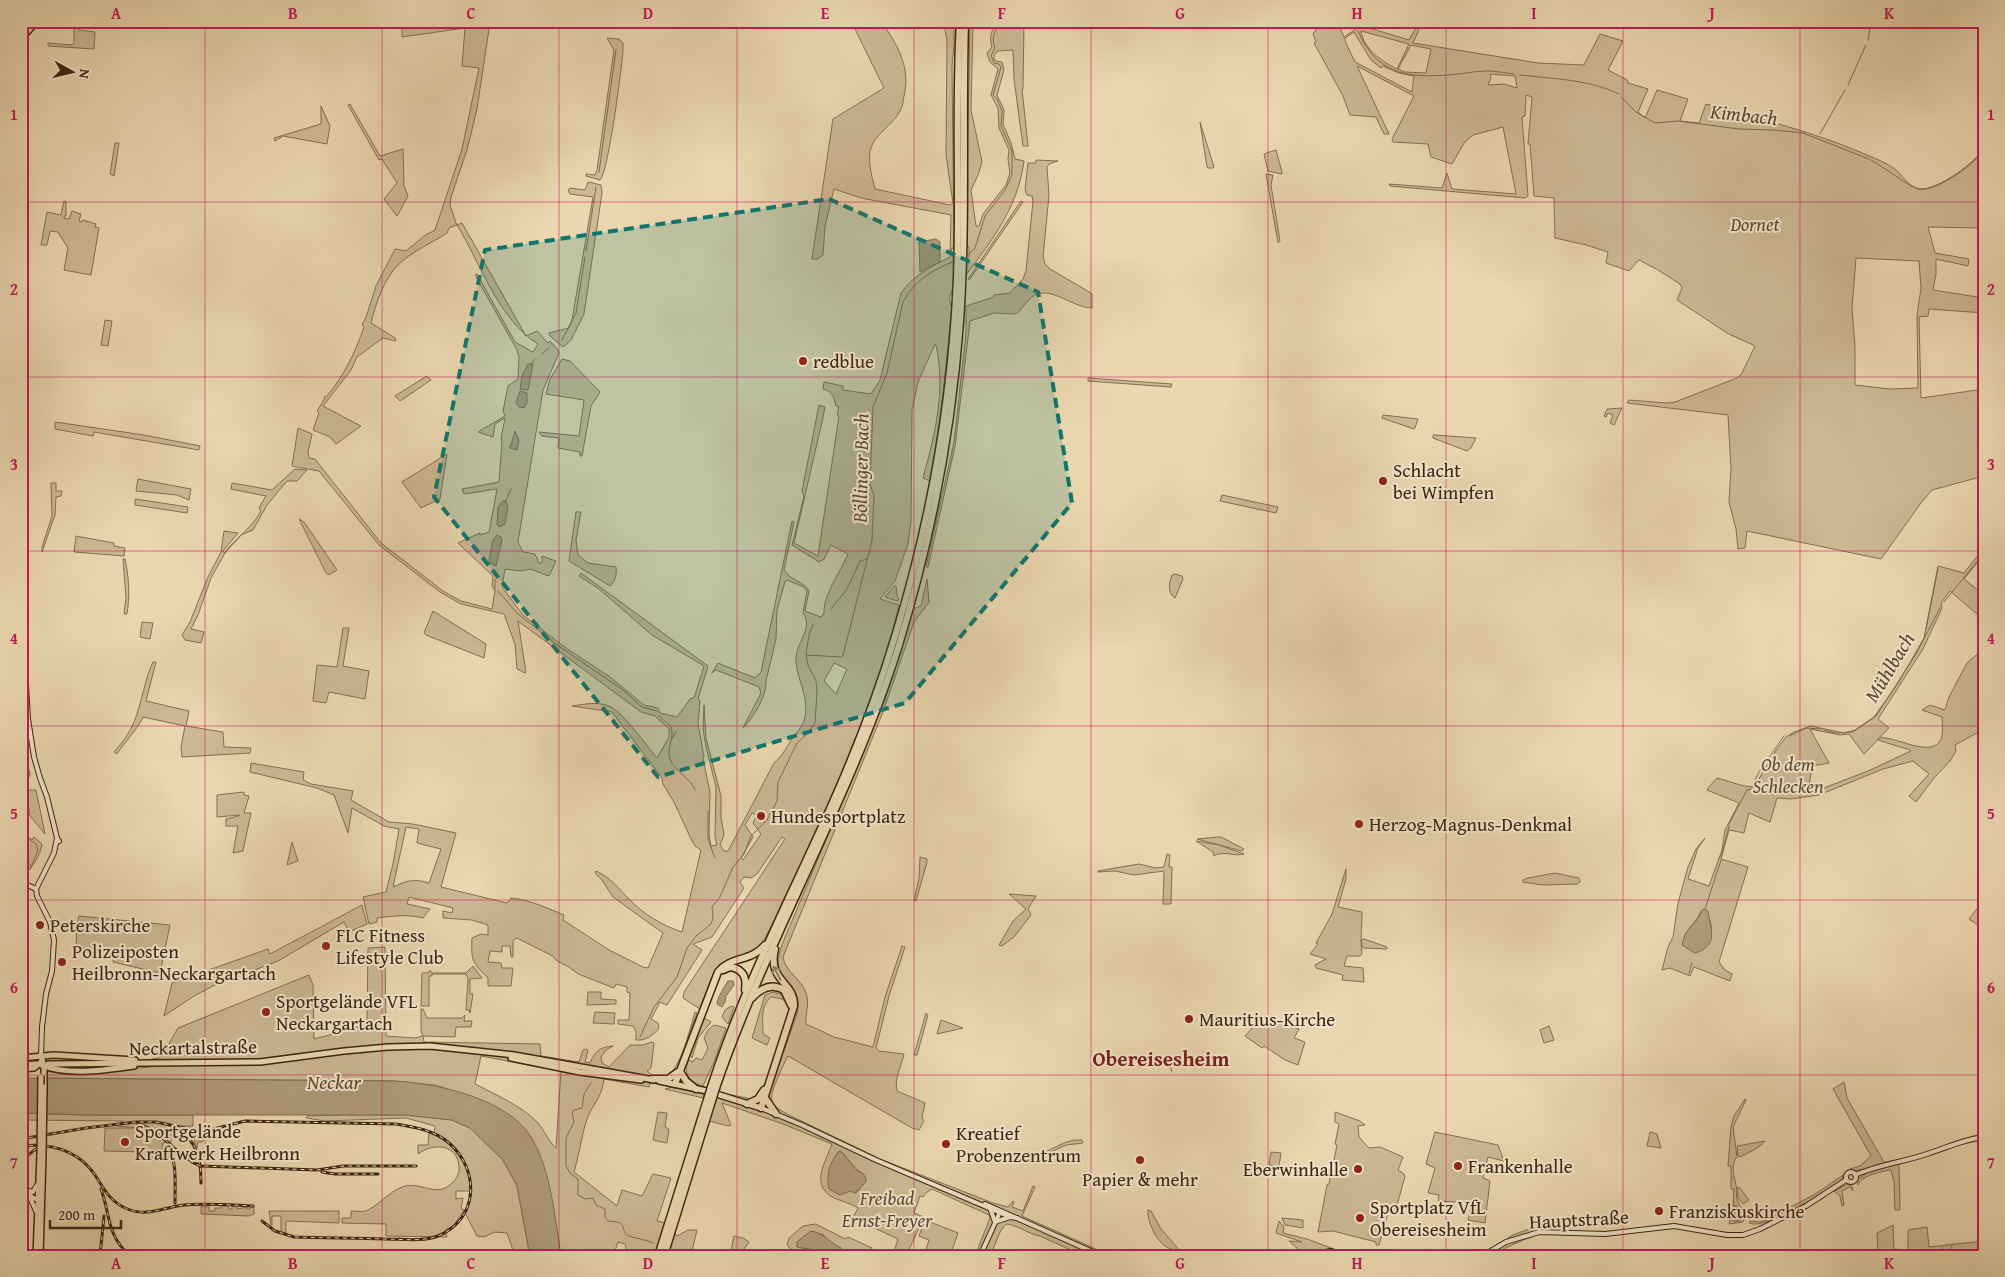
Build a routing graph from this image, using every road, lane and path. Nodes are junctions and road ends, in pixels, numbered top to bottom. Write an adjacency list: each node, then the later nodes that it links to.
1 (37, 21): 4 (main road)
2 (960, 21): 5 (highway)
3 (965, 21): 5 (highway)
4 (21, 39)
5 (961, 243): 6 (highway)
6 (907, 605): 10 (highway); 11 (highway)
7 (21, 652): 9 (main road)
8 (21, 882): 9 (main road)
9 (36, 889): 19 (main road)
10 (780, 930): 13 (highway); 16 (highway, one-way to 10)
11 (769, 940): 12 (highway); 14 (highway)
12 (745, 996): 14 (highway); 15 (highway)
13 (747, 1005): 15 (highway); 16 (highway)
14 (703, 1010): 25 (highway)
15 (736, 1024): 29 (highway)
16 (780, 1049): 17 (highway)
17 (777, 1057): 31 (highway); 32 (highway)
18 (21, 1058): 19 (main road)
19 (42, 1062): 20 (main road); 21 (main road, Neckartalstraße); 22 (main road, Neckartalstraße); 23 (main road); 24 (main road); 26 (main road)
20 (175, 1062): 21 (main road, Neckartalstraße); 27 (main road, Neckartalstraße)
21 (164, 1063): 24 (main road)
22 (21, 1064)
23 (21, 1070): 26 (main road)
24 (53, 1070): 26 (main road)
25 (681, 1071): 27 (highway); 28 (highway); 30 (highway)
26 (44, 1076): 37 (main road, bridge); 37 (main road, bridge)
27 (654, 1080): 28 (main road, Neckartalstraße)
28 (677, 1084): 30 (main road, Neckartalstraße)
29 (713, 1088): 53 (highway, bridge); 54 (highway, bridge)
30 (696, 1089): 33 (main road, Neckartalstraße)
31 (764, 1090): 33 (highway); 34 (highway)
32 (765, 1098): 34 (highway); 35 (highway)
33 (747, 1104): 34 (main road, Neckartalstraße)
34 (760, 1108): 35 (main road)
35 (776, 1114): 44 (main road)
36 (1982, 1137): 38 (main road)
37 (41, 1155): 40 (main road); 43 (main road)
38 (1855, 1175): 39 (main road); 39 (main road)
39 (1846, 1180): 59 (main road, Hauptstraße)
40 (38, 1183): 41 (main road); 43 (main road)
41 (23, 1187): 42 (main road)
42 (28, 1193): 43 (main road); 47 (main road)
43 (39, 1200): 47 (main road); 52 (main road)
44 (976, 1201): 45 (main road); 46 (main road)
45 (990, 1208): 46 (main road); 50 (main road)
46 (1000, 1211): 48 (main road); 49 (main road); 50 (main road)
47 (37, 1213): 51 (main road)
48 (1010, 1217): 49 (main road); 50 (main road)
49 (1016, 1218): 56 (main road)
50 (995, 1222): 55 (main road)
51 (36, 1256)
52 (40, 1256)
53 (658, 1256)
54 (664, 1256)
55 (980, 1256)
56 (1102, 1256)
57 (1307, 1256): 58 (main road)
58 (1350, 1256)
59 (1482, 1256)

